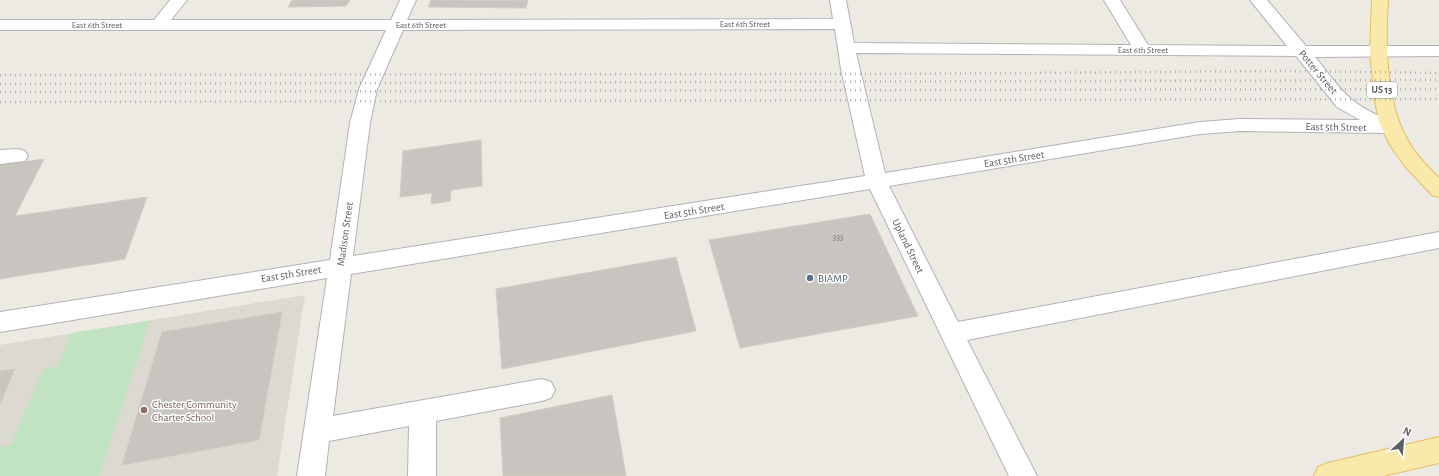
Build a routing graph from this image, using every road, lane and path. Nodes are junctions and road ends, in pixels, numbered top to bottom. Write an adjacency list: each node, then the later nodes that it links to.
1 (179, 0): 10 (street)
2 (408, 0): 9 (street, Madison Street)
3 (838, 0): 7 (street, Upland Street)
4 (1112, 0): 12 (street)
5 (1258, 0): 13 (street, Potter Street)
6 (1380, 0): 15 (main road, US 13)
7 (843, 24): 9 (street, East 6th Street); 11 (street, Upland Street)
8 (0, 25): 10 (street, East 6th Street)
9 (396, 25): 10 (street, East 6th Street); 20 (street, Madison Street)
10 (158, 26)
11 (847, 48): 12 (street, East 6th Street); 17 (street, Upland Street)
12 (1143, 50): 13 (street, East 6th Street)
13 (1301, 51): 15 (street, East 6th Street); 16 (street, Potter Street)
14 (1439, 51): 15 (street, East 6th Street)
15 (1377, 52): 16 (main road, US 13)
16 (1391, 127): 17 (street, East 5th Street); 18 (main road, US 13)
17 (877, 182): 20 (street, East 5th Street); 22 (street, Upland Street)
18 (1439, 190)
19 (1439, 240): 22 (street)
20 (341, 266): 21 (street, East 5th Street); 25 (street, Madison Street)
21 (0, 322)
22 (951, 334): 29 (street, Upland Street)
23 (542, 390): 24 (street)
24 (423, 412): 25 (street); 28 (street)
25 (317, 431): 27 (street, Madison Street)
26 (1439, 450): 30 (main road)
27 (311, 476)
28 (422, 476)
29 (1023, 476)
30 (1328, 476)

